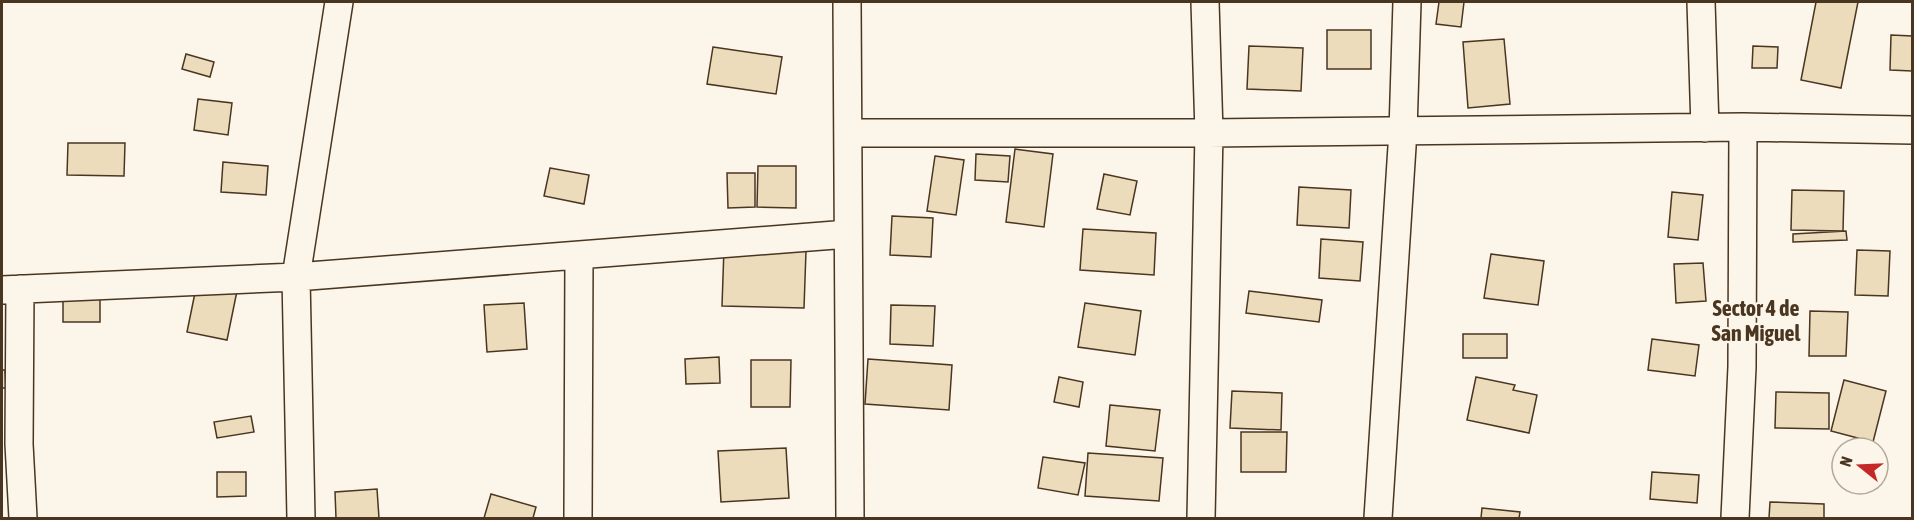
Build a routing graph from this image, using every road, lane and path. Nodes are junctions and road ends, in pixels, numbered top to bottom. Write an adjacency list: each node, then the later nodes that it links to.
1 (339, 2): 14 (street)
2 (847, 2): 11 (street)
3 (1205, 2): 10 (street)
4 (1407, 2): 9 (street)
5 (1701, 2): 7 (street)
6 (1743, 127): 7 (street); 8 (street); 22 (street)
7 (1705, 128): 9 (street)
8 (1912, 130)
9 (1403, 131): 10 (street); 21 (street)
10 (1209, 133): 11 (street); 20 (street)
11 (848, 134): 12 (street)
12 (848, 234): 13 (street); 19 (street)
13 (579, 255): 14 (street); 18 (street)
14 (296, 277): 15 (street); 17 (street)
15 (11, 290): 16 (street)
16 (23, 519)
17 (301, 519)
18 (579, 519)
19 (850, 519)
20 (1202, 519)
21 (1378, 519)
22 (1735, 519)

